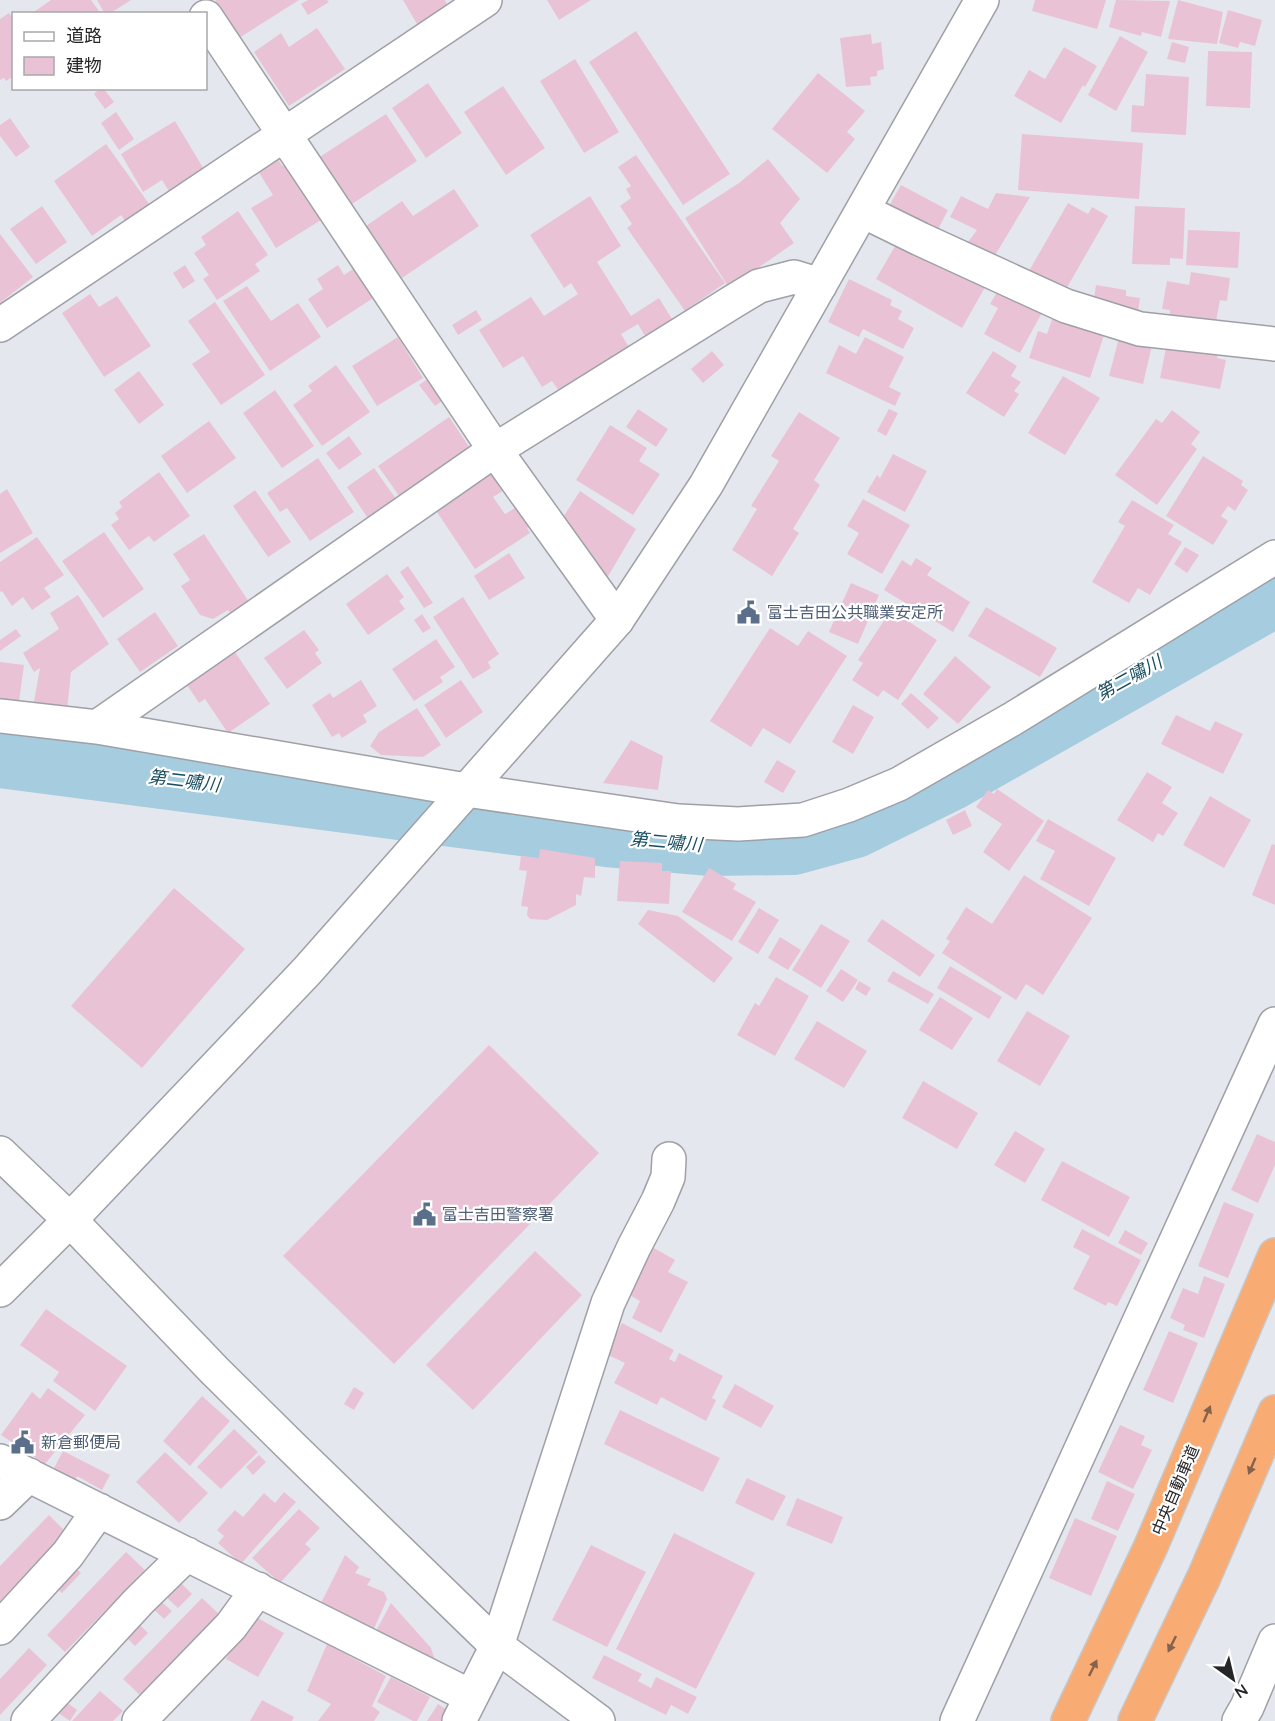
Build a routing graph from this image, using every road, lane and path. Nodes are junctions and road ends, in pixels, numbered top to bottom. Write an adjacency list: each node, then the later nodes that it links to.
1 (485, 0): 4 (street)
2 (982, 0): 5 (street)
3 (207, 19): 4 (street)
4 (283, 133): 7 (street); 9 (street)
5 (863, 211): 6 (street); 8 (street)
6 (820, 285): 9 (street); 11 (street)
7 (0, 325)
8 (1275, 344)
9 (495, 450): 11 (street); 13 (street)
10 (1275, 557): 14 (street)
11 (617, 620): 14 (street)
12 (0, 716): 13 (street)
13 (97, 727): 14 (street)
14 (459, 798): 18 (street)
15 (1275, 1024): 34 (street)
16 (0, 1153): 18 (street)
17 (669, 1159): 29 (street)
18 (70, 1220): 20 (street); 29 (street)
19 (1275, 1255): 35 (highway, 中央自動車道, one-way to 19)
20 (0, 1290)
21 (1275, 1412): 36 (highway, one-way to 36)
22 (14, 1468): 23 (street); 24 (street)
23 (0, 1503)
24 (99, 1510): 25 (street); 27 (street)
25 (187, 1554): 26 (street); 31 (street)
26 (258, 1589): 30 (street); 32 (street)
27 (0, 1628)
28 (1275, 1641): 37 (street)
29 (497, 1646): 30 (street); 33 (street)
30 (464, 1709)
31 (28, 1721)
32 (139, 1721)
33 (598, 1721)
34 (957, 1721)
35 (1068, 1721)
36 (1135, 1721)
37 (1239, 1721)

